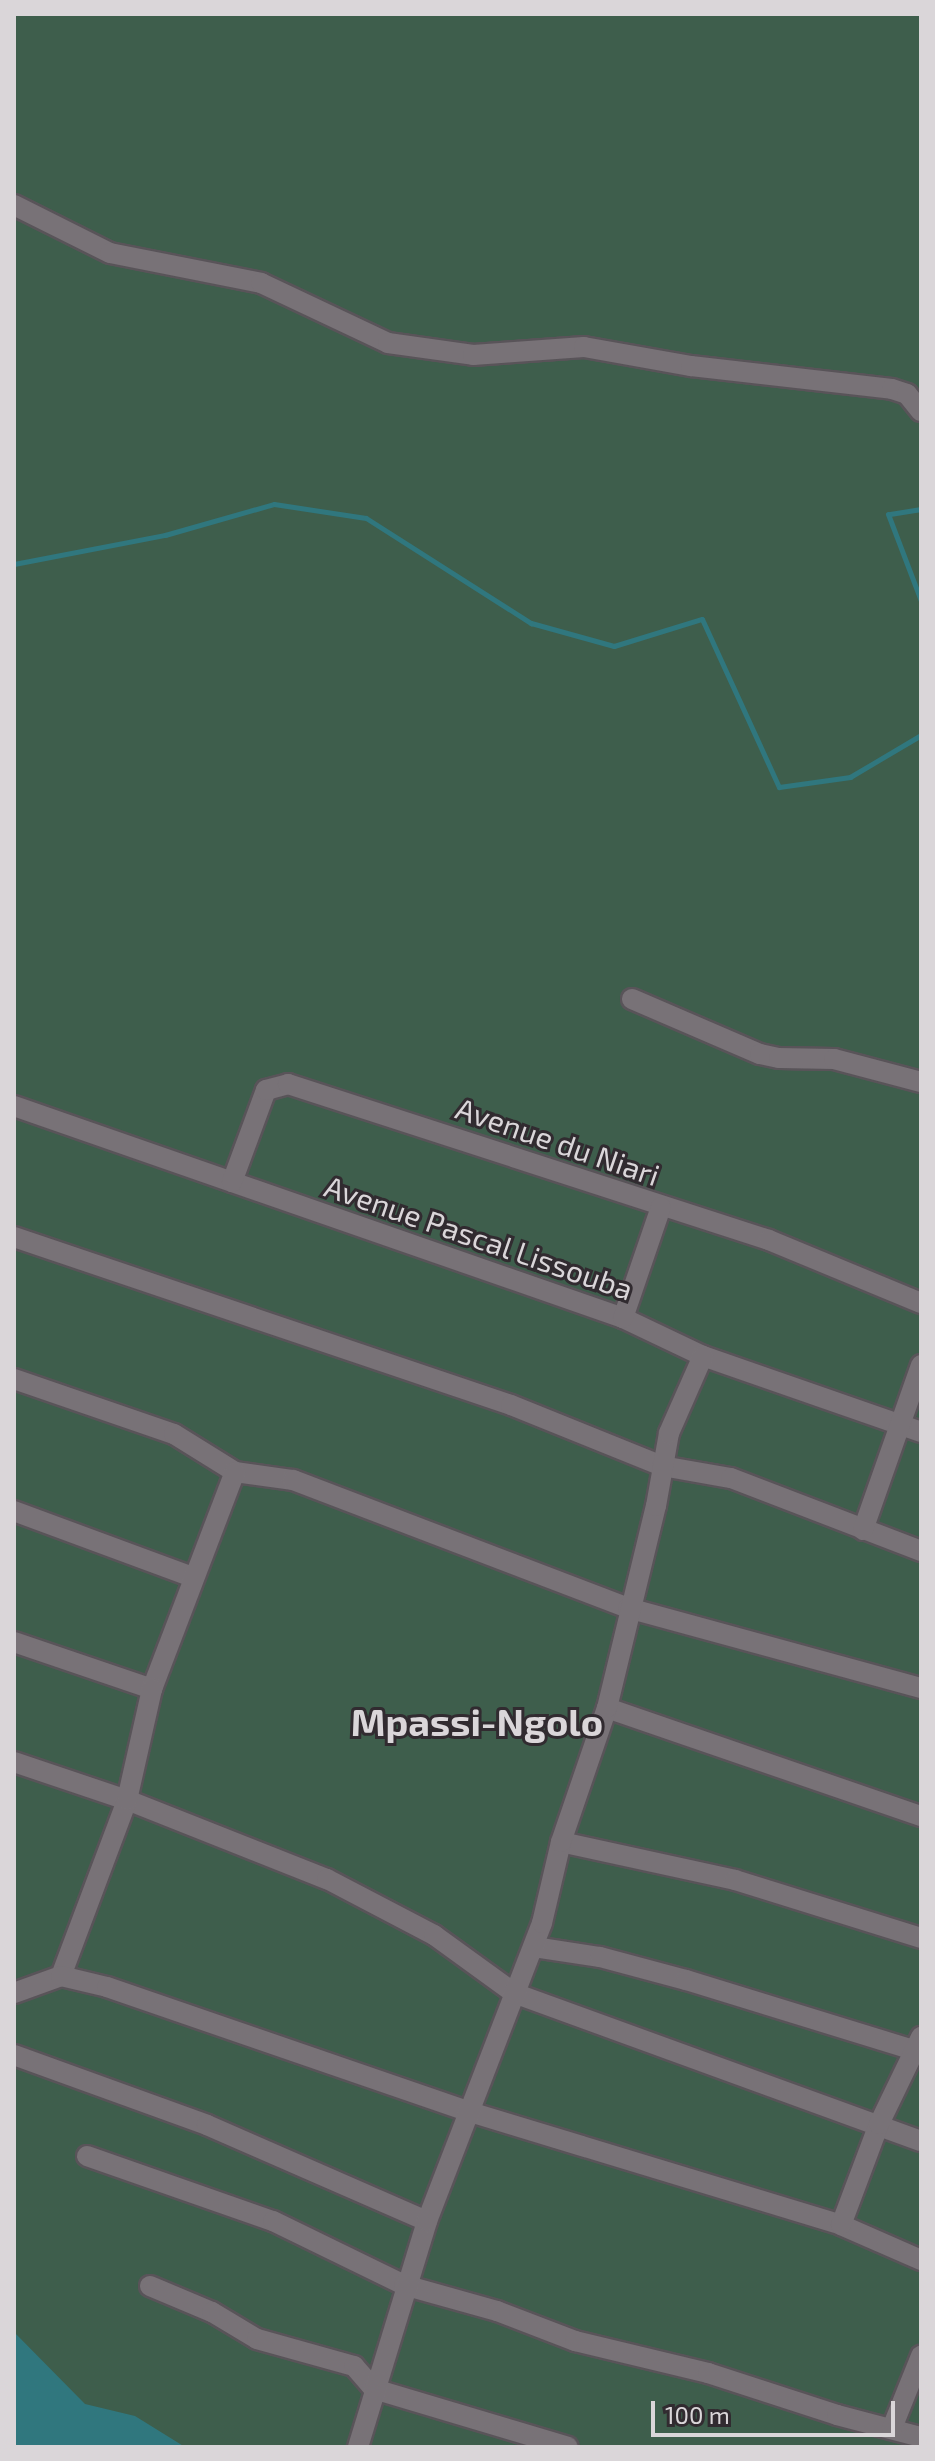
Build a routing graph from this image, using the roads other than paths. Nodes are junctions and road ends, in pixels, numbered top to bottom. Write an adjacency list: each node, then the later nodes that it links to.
1 (14, 205): 2 (street)
2 (921, 411)
3 (632, 999): 4 (street)
4 (921, 1082)
5 (14, 1107): 6 (street, Avenue Pascal Lissouba)
6 (232, 1182): 7 (street, Avenue du Niari); 10 (street, Avenue Pascal Lissouba)
7 (661, 1207): 9 (street, Avenue du Niari); 10 (street)
8 (14, 1237): 16 (street)
9 (921, 1303)
10 (623, 1318): 11 (street, Avenue Pascal Lissouba)
11 (703, 1356): 14 (street, Avenue Pascal Lissouba); 16 (street)
12 (921, 1365): 14 (street)
13 (14, 1379): 17 (street)
14 (901, 1425): 15 (street, Avenue Pascal Lissouba); 19 (street)
15 (921, 1432)
16 (662, 1466): 19 (street); 22 (street)
17 (235, 1472): 21 (street); 22 (street)
18 (14, 1511): 21 (street)
19 (863, 1530): 20 (street)
20 (921, 1551)
21 (192, 1577): 25 (street)
22 (628, 1608): 24 (street); 26 (street)
23 (14, 1642): 25 (street)
24 (921, 1688)
25 (152, 1689): 28 (street)
26 (607, 1708): 29 (street); 30 (street)
27 (14, 1762): 28 (street)
28 (127, 1800): 33 (street); 35 (street)
29 (921, 1816)
30 (561, 1842): 31 (street); 32 (street)
31 (921, 1938)
32 (534, 1947): 35 (street); 36 (street)
33 (61, 1976): 34 (street); 38 (street)
34 (14, 1993)
35 (514, 1993): 38 (street); 39 (street)
36 (918, 2043): 39 (street)
37 (14, 2055): 42 (street)
38 (470, 2112): 42 (street); 43 (street)
39 (879, 2124): 40 (street); 43 (street)
40 (921, 2141)
41 (87, 2156): 45 (street)
42 (427, 2221): 45 (street)
43 (841, 2225): 44 (street)
44 (921, 2260)
45 (404, 2285): 48 (street); 49 (street)
46 (150, 2286): 48 (street)
47 (921, 2356): 49 (street)
48 (374, 2389): 51 (street); 52 (street)
49 (892, 2428): 50 (street)
50 (921, 2437)
51 (358, 2447)
52 (568, 2447)

